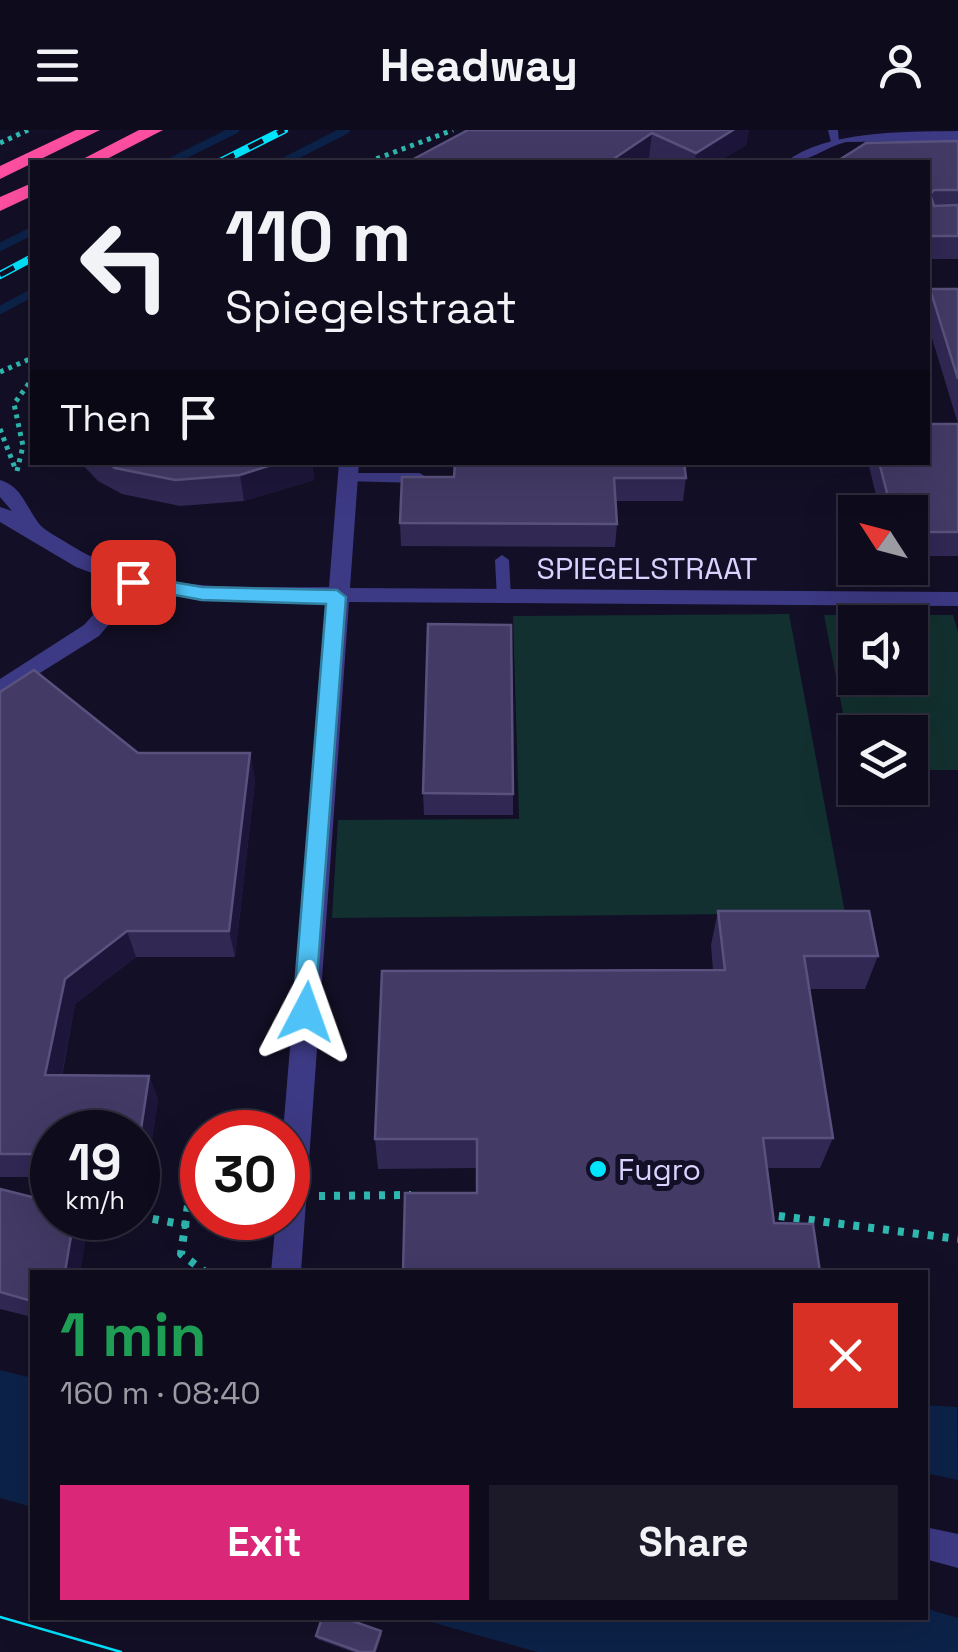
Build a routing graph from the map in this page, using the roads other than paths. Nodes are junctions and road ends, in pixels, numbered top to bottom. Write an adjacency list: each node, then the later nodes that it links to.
1 (90, 130): 7 (highway)
2 (154, 130): 5 (highway)
3 (834, 135): 4 (street); 6 (street)
4 (958, 136)
5 (91, 160)
6 (796, 160)
7 (0, 173)
8 (30, 190): 9 (highway)
9 (0, 205)
10 (348, 470): 11 (lane); 17 (street)
11 (420, 478)
12 (4, 482): 14 (street, SPIEGELSTRAAT)
13 (0, 514): 14 (street, SPIEGELSTRAAT)
14 (31, 526): 16 (street, SPIEGELSTRAAT)
15 (502, 560): 18 (lane)
16 (133, 582): 17 (street, SPIEGELSTRAAT); 20 (street)
17 (337, 597): 18 (street, SPIEGELSTRAAT); 21 (street)
18 (504, 598): 19 (street, SPIEGELSTRAAT)
19 (958, 599)
20 (4, 682)
21 (286, 1270)
22 (928, 1544): 23 (street)
23 (958, 1551)

